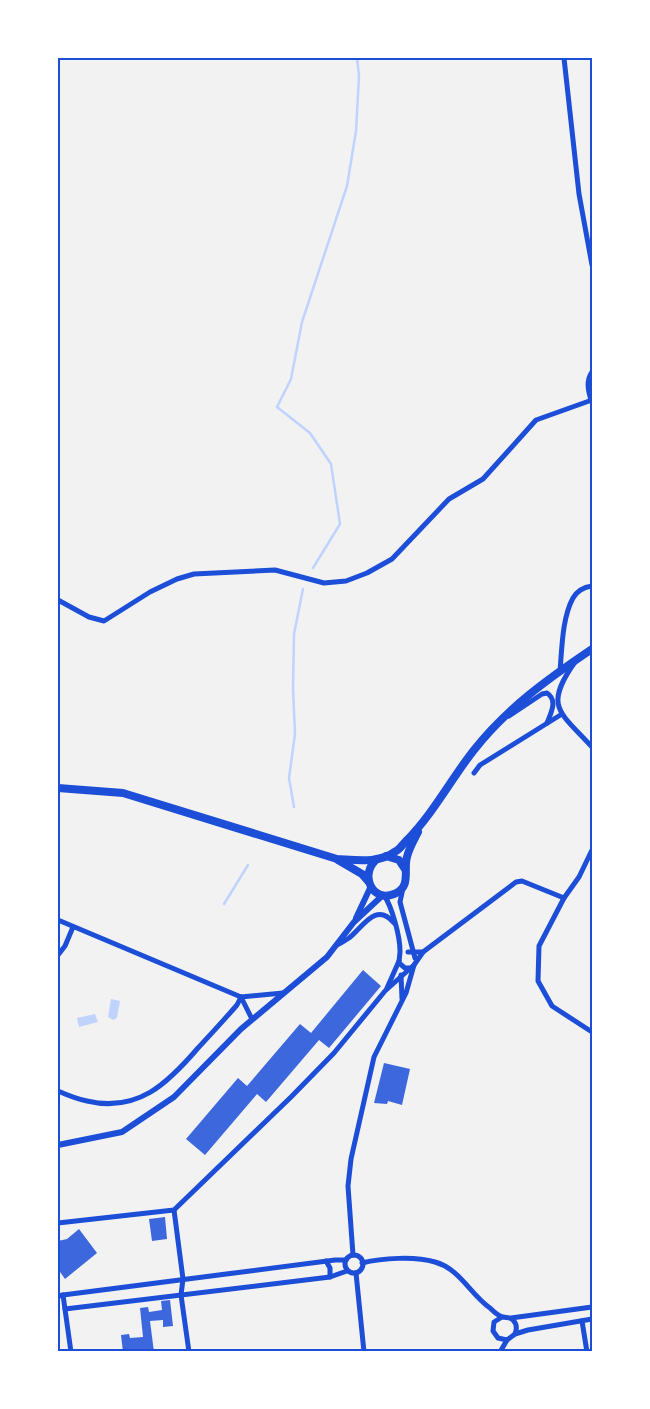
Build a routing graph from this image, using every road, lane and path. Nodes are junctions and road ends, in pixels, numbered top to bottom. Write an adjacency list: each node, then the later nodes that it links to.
1 (564, 58): 2 (street)
2 (592, 266)
3 (592, 372): 4 (street)
4 (592, 400): 6 (street)
5 (592, 586): 9 (street)
6 (58, 600)
7 (592, 649): 8 (main road)
8 (578, 659): 9 (main road); 10 (street)
9 (560, 672): 14 (main road)
10 (560, 686): 11 (street); 12 (street)
11 (547, 693): 13 (street); 14 (street)
12 (562, 714): 13 (street); 15 (street)
13 (547, 724): 16 (street)
14 (494, 726): 18 (main road)
15 (592, 747)
16 (474, 774)
17 (58, 788): 21 (main road)
18 (419, 828): 20 (main road); 23 (main road)
19 (592, 850): 27 (street)
20 (386, 856): 22 (main road); 23 (main road)
21 (337, 859): 22 (main road); 24 (main road)
22 (377, 859): 24 (main road)
23 (406, 871): 25 (main road)
24 (370, 884): 26 (main road); 29 (street)
25 (403, 888): 26 (main road); 35 (street)
26 (384, 895): 29 (street); 30 (street)
27 (564, 898): 33 (street); 44 (street)
28 (58, 920): 31 (street)
29 (354, 922): 32 (street)
30 (396, 925): 32 (street); 36 (street)
31 (73, 927): 34 (street); 41 (street)
32 (339, 944): 40 (street)
33 (423, 952): 35 (street); 35 (street)
34 (58, 955)
35 (412, 960): 36 (street); 36 (street); 37 (street); 42 (street)
36 (399, 961): 37 (street); 38 (street)
37 (401, 976): 38 (street); 39 (street)
38 (385, 992): 39 (street); 47 (street)
39 (402, 992): 42 (street)
40 (284, 993): 41 (street); 43 (street)
41 (242, 997): 43 (street); 45 (street)
42 (402, 1000): 49 (street)
43 (252, 1019): 46 (street)
44 (592, 1032)
45 (58, 1092)
46 (58, 1145)
47 (174, 1210): 48 (street); 56 (street)
48 (58, 1223)
49 (353, 1256): 50 (street); 52 (street)
50 (346, 1260): 51 (street); 53 (street)
51 (326, 1261): 55 (street); 56 (street)
52 (362, 1263): 54 (street); 61 (street)
53 (347, 1271): 54 (street); 55 (street)
54 (356, 1273): 69 (street)
55 (330, 1277): 58 (street)
56 (183, 1279): 57 (street); 58 (street)
57 (60, 1295): 60 (street)
58 (181, 1296): 60 (street); 68 (street)
59 (592, 1306): 62 (street)
60 (64, 1309): 67 (street)
61 (502, 1317): 62 (street); 66 (street)
62 (511, 1318): 65 (street)
63 (592, 1319): 64 (street)
64 (582, 1320): 65 (street); 71 (street)
65 (515, 1334): 66 (street)
66 (507, 1340): 70 (street)
67 (71, 1352)
68 (190, 1352)
69 (364, 1352)
70 (500, 1352)
71 (587, 1352)

